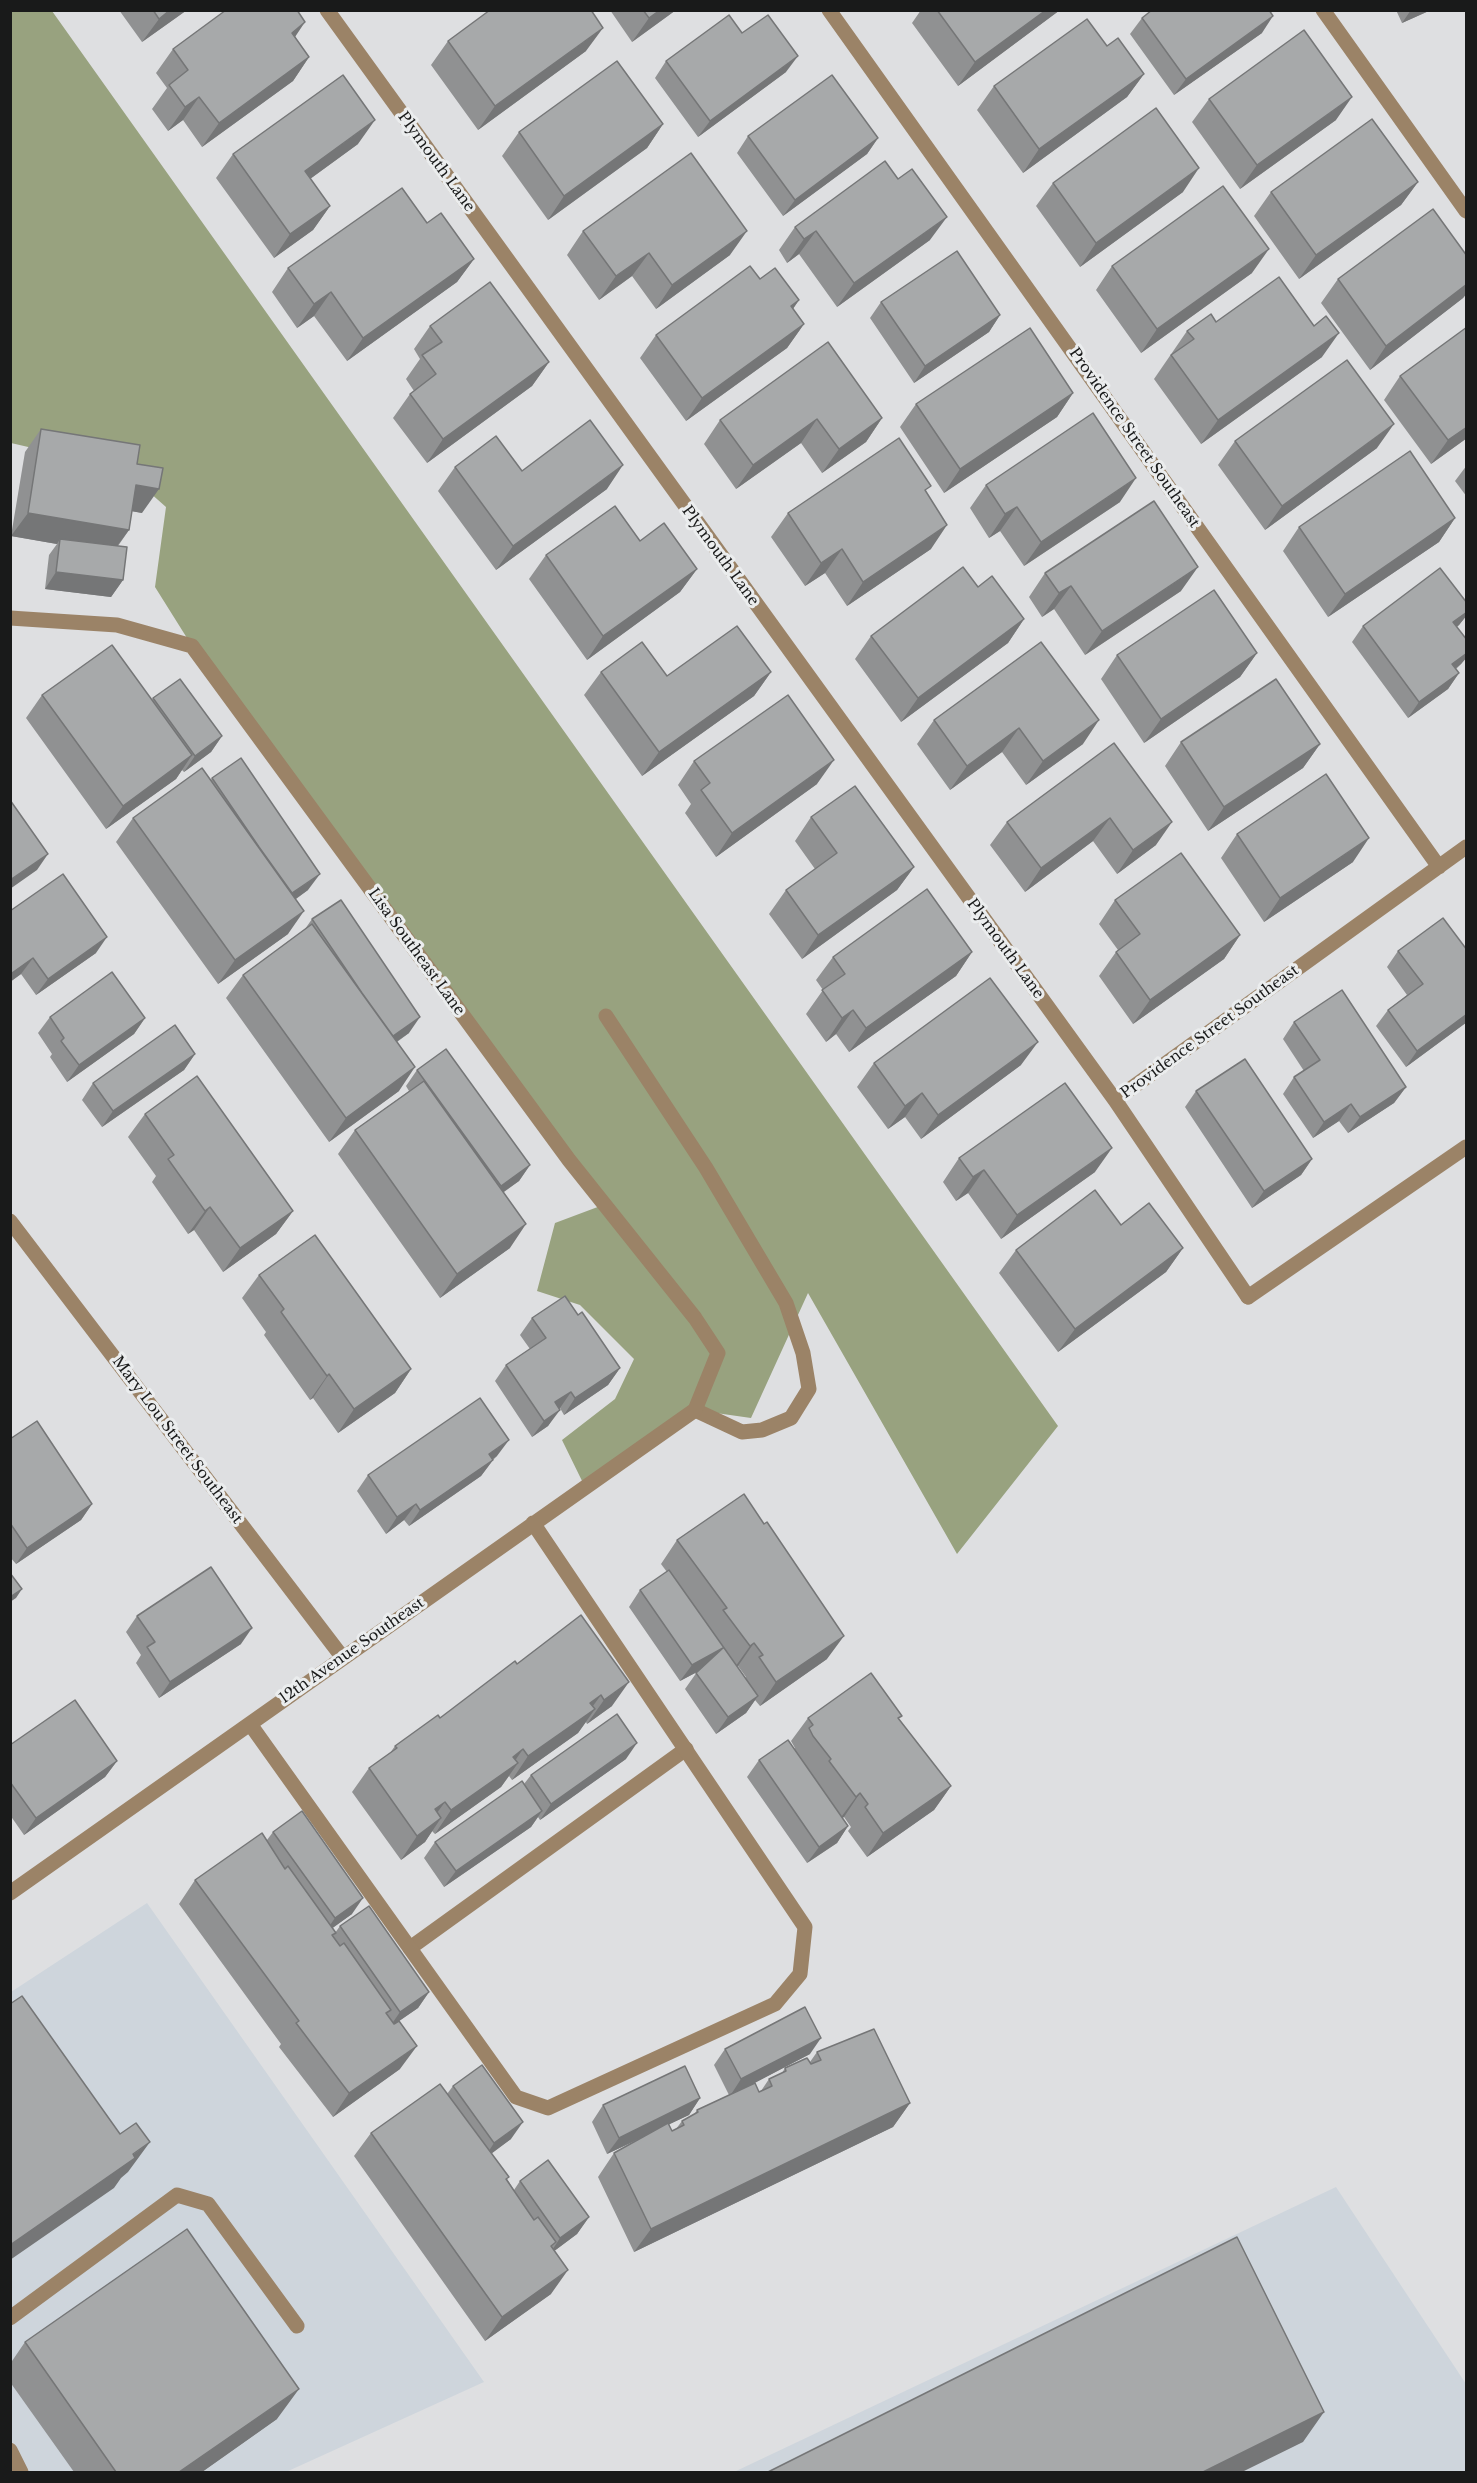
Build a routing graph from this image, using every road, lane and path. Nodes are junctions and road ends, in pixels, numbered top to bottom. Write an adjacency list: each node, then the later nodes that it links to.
1 (327, 10): 9 (street, Plymouth Lane)
2 (829, 10): 7 (street, Providence Street Southeast)
3 (1323, 10): 4 (street)
4 (1467, 211)
5 (10, 618): 12 (street, Lisa Southeast Lane)
6 (1467, 847): 7 (street, Providence Street Southeast)
7 (1439, 867): 9 (street, Providence Street Southeast)
8 (606, 1016): 12 (street)
9 (1115, 1100): 10 (street, Providence Street Southeast)
10 (1467, 1147)
11 (10, 1221): 14 (street, Mary Lou Street Southeast)
12 (695, 1410): 13 (street, 12th Avenue Southeast)
13 (533, 1523): 14 (street, 12th Avenue Southeast); 16 (street)
14 (343, 1658): 15 (street, 12th Avenue Southeast)
15 (250, 1724): 17 (street, 12th Avenue Southeast); 18 (street)
16 (686, 1749): 18 (street); 18 (street)
17 (10, 1893)
18 (410, 1948)
19 (10, 2318): 20 (street)
20 (297, 2326)
21 (10, 2450): 22 (street)
22 (21, 2472)

